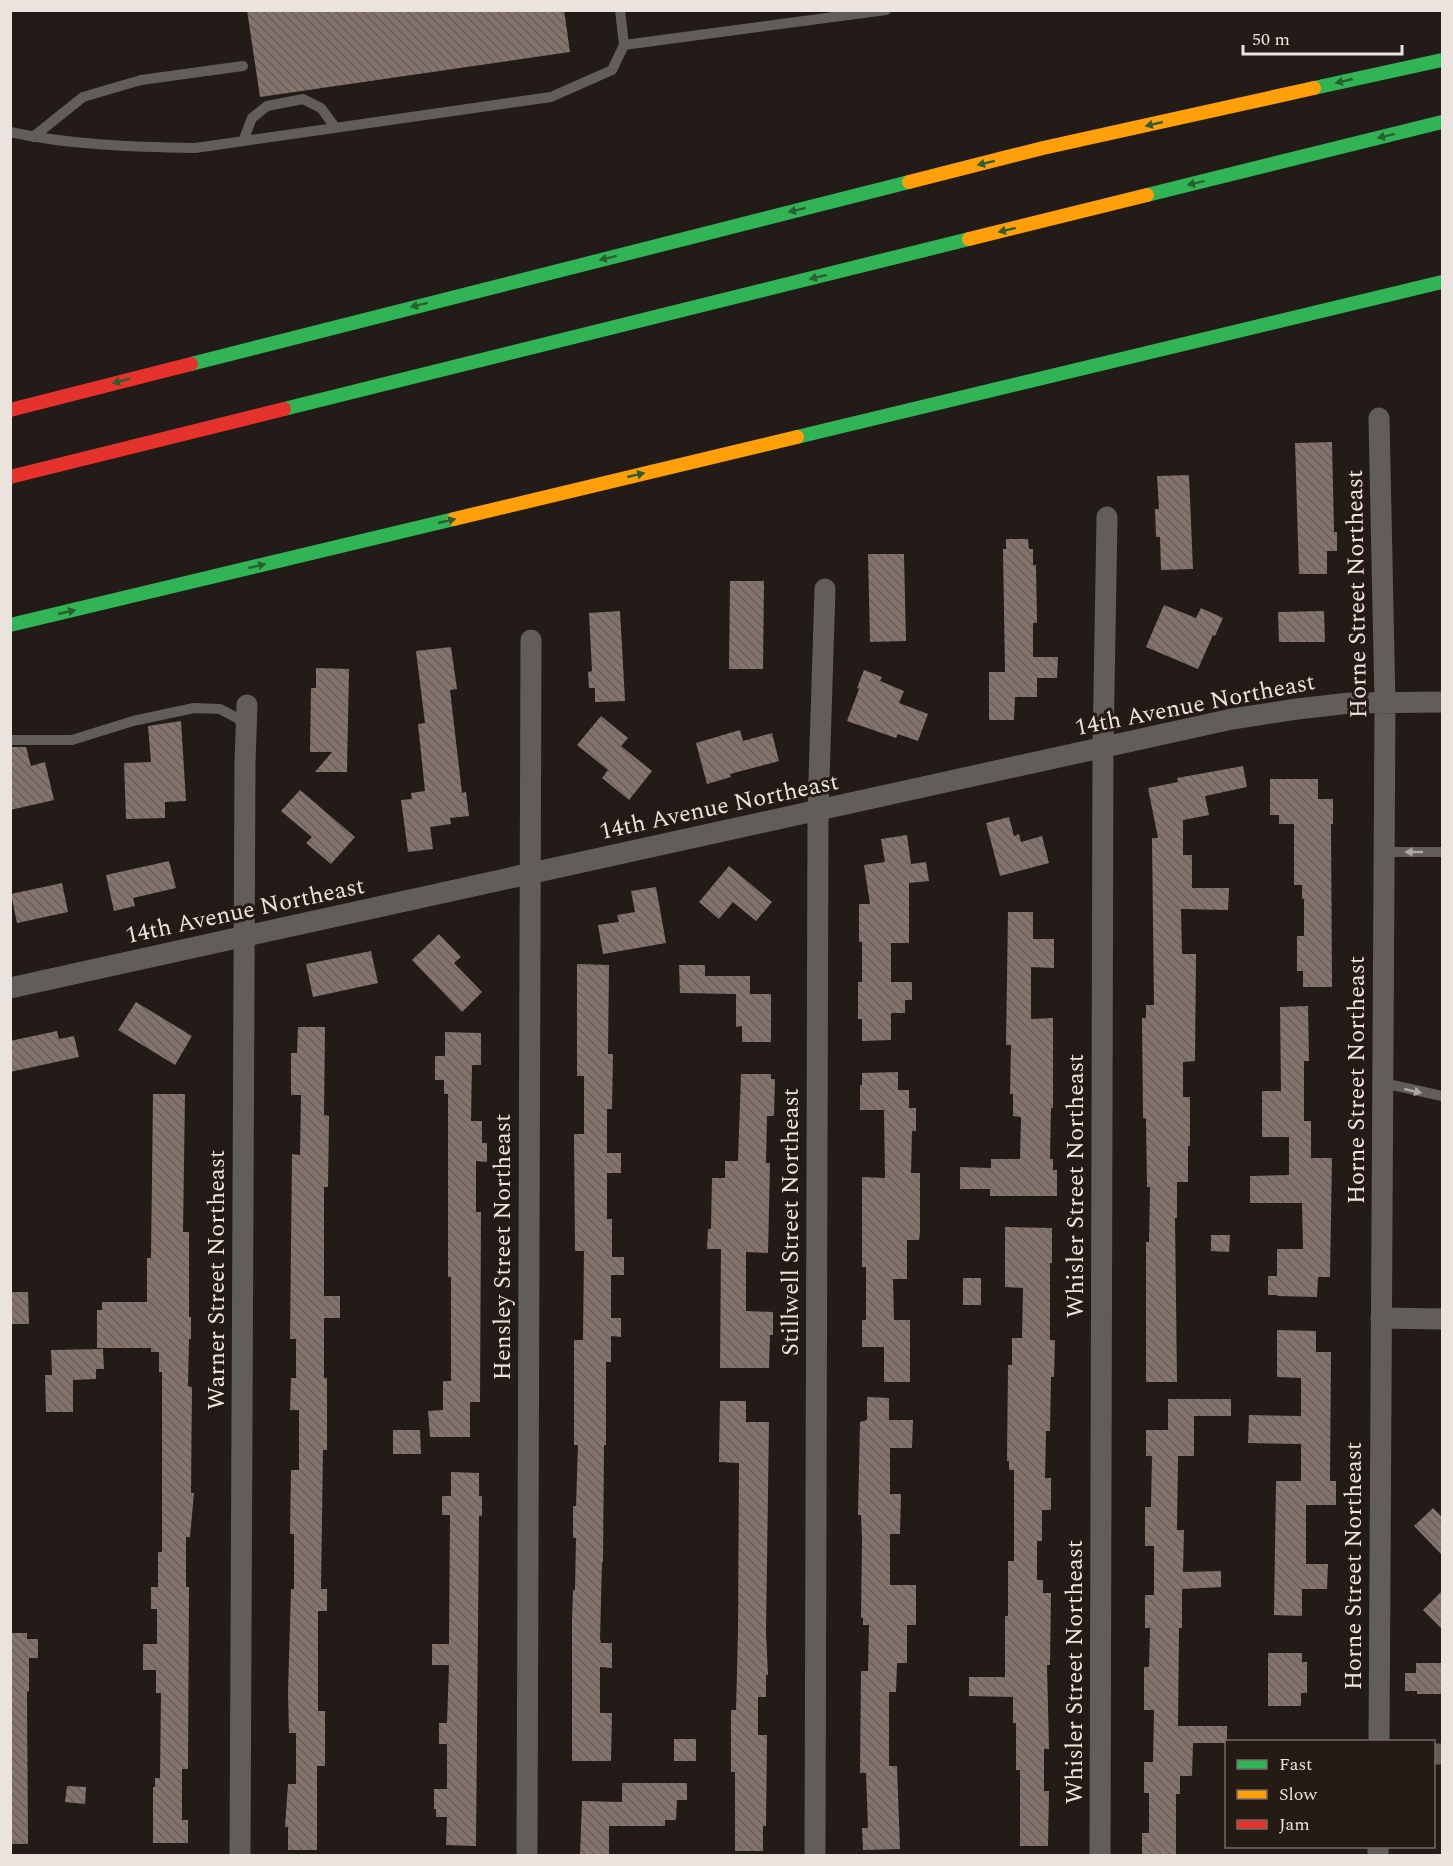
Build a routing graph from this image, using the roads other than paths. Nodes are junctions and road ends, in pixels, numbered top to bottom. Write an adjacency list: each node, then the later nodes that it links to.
1 (620, 10): 3 (lane)
2 (886, 10): 3 (lane)
3 (624, 45): 7 (lane)
4 (1443, 60): 12 (highway, one-way to 12)
5 (243, 66): 9 (lane)
6 (1443, 122): 14 (highway, one-way to 14)
7 (335, 127): 10 (lane); 10 (lane)
8 (10, 132): 9 (lane)
9 (33, 137): 10 (lane)
10 (243, 141)
11 (1443, 282): 17 (highway, one-way to 11)
12 (10, 410)
13 (1379, 418): 20 (street, Horne Street Northeast)
14 (10, 477)
15 (1107, 518): 24 (street, Whisler Street Northeast)
16 (825, 589): 25 (street, Stillwell Street Northeast)
17 (10, 626)
18 (531, 640): 28 (street, Hensley Street Northeast)
19 (1443, 702): 20 (street, 14th Avenue Northeast)
20 (1386, 703): 24 (street, 14th Avenue Northeast); 26 (street, Horne Street Northeast)
21 (248, 705): 22 (street, Warner Street Northeast)
22 (246, 728): 23 (lane); 29 (street, Warner Street Northeast)
23 (10, 740)
24 (1103, 747): 25 (street, 14th Avenue Northeast); 39 (street, Whisler Street Northeast)
25 (818, 811): 28 (street, 14th Avenue Northeast); 38 (street, Stillwell Street Northeast)
26 (1384, 852): 27 (lane, one-way to 26); 31 (street, Horne Street Northeast)
27 (1443, 852)
28 (530, 874): 29 (street, 14th Avenue Northeast); 37 (street, Hensley Street Northeast)
29 (244, 938): 30 (street, 14th Avenue Northeast); 36 (street, Warner Street Northeast)
30 (10, 988)
31 (1383, 1083): 32 (lane, one-way to 32); 33 (street, Horne Street Northeast)
32 (1443, 1096)
33 (1381, 1318): 34 (street); 35 (street, Horne Street Northeast)
34 (1443, 1319)
35 (1379, 1740)
36 (240, 1856)
37 (527, 1856)
38 (815, 1856)
39 (1100, 1856)

